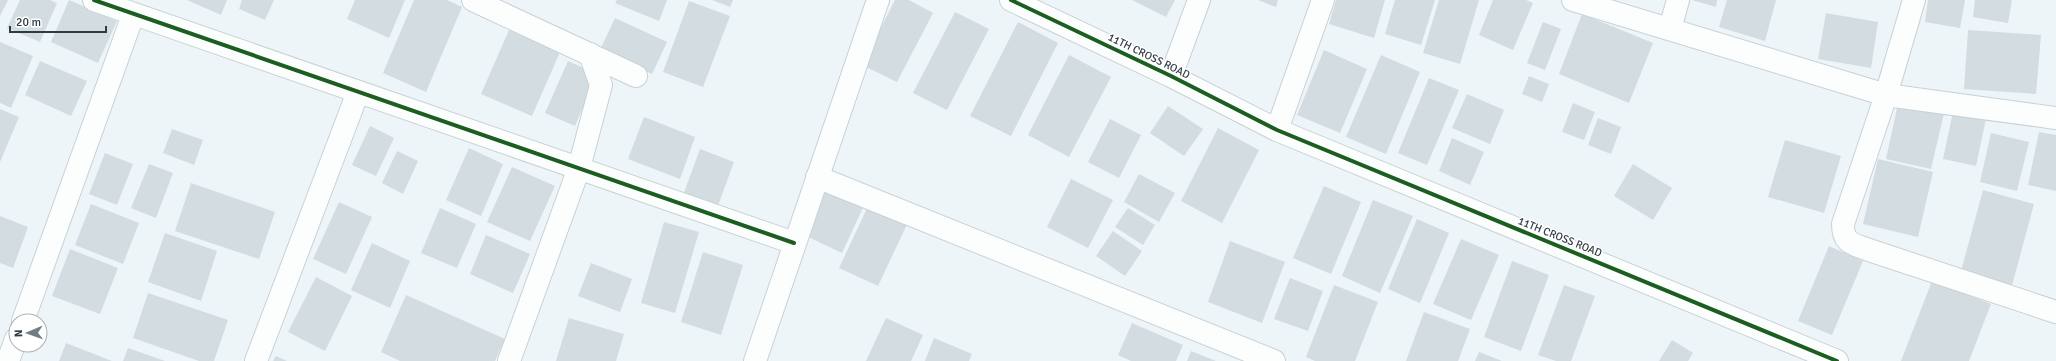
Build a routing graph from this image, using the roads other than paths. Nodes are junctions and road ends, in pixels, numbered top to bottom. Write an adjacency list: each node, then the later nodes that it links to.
1 (94, 0): 10 (street)
2 (473, 0): 12 (street)
3 (878, 0): 20 (street)
4 (1011, 0): 14 (street, 11TH CROSS ROAD)
5 (1199, 0): 14 (street)
6 (1323, 0): 18 (street)
7 (1573, 0): 11 (street)
8 (1678, 0): 11 (street)
9 (1914, 0): 16 (street)
10 (133, 15): 15 (street); 23 (street)
11 (1670, 29): 16 (street)
12 (590, 54): 13 (street); 19 (street)
13 (636, 76)
14 (1171, 76): 18 (street, 11TH CROSS ROAD)
15 (358, 92): 19 (street); 24 (street)
16 (1886, 95): 17 (street); 22 (street)
17 (2056, 118)
18 (1277, 130): 28 (street, 11TH CROSS ROAD)
19 (579, 168): 21 (street); 25 (street)
20 (817, 176): 21 (street); 27 (street)
21 (794, 243): 26 (street)
22 (2056, 312)
23 (26, 313)
24 (256, 361)
25 (509, 361)
26 (755, 361)
27 (1274, 361)
28 (1837, 361)

